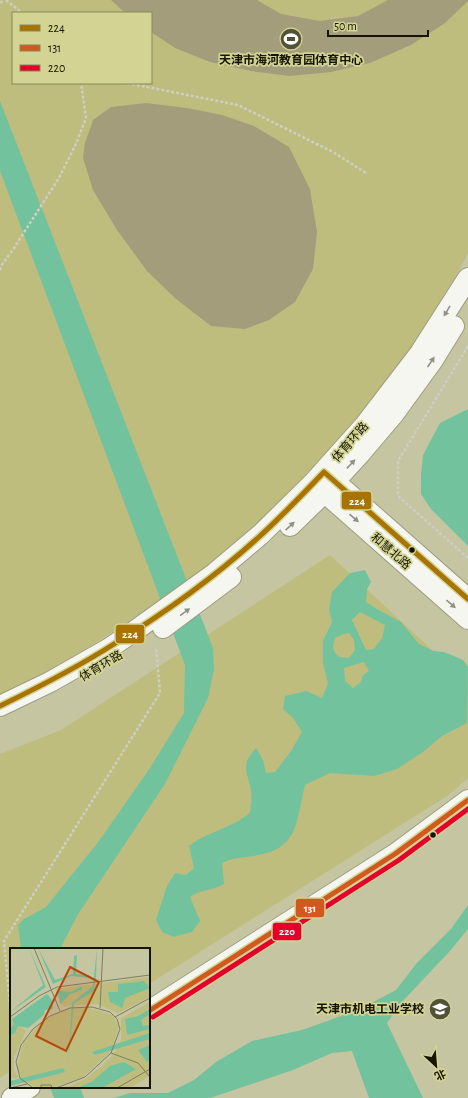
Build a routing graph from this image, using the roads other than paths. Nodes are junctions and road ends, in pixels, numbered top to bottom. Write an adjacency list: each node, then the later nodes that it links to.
1 (468, 278): 3 (main road, 体育环路, one-way to 3)
2 (468, 304): 3 (main road, 体育环路, one-way to 2)
3 (324, 482): 4 (main road, 和慧北路); 5 (main road, 和慧北路, one-way to 5); 6 (main road, 体育环路)
4 (468, 599)
5 (468, 619)
6 (160, 621): 7 (main road, 体育环路); 8 (main road, 体育环路)
7 (0, 706)
8 (0, 718)
9 (468, 800): 11 (main road)
10 (468, 810): 12 (main road)
11 (150, 1010)
12 (150, 1019)
13 (42, 1088): 14 (main road)
14 (24, 1094)

